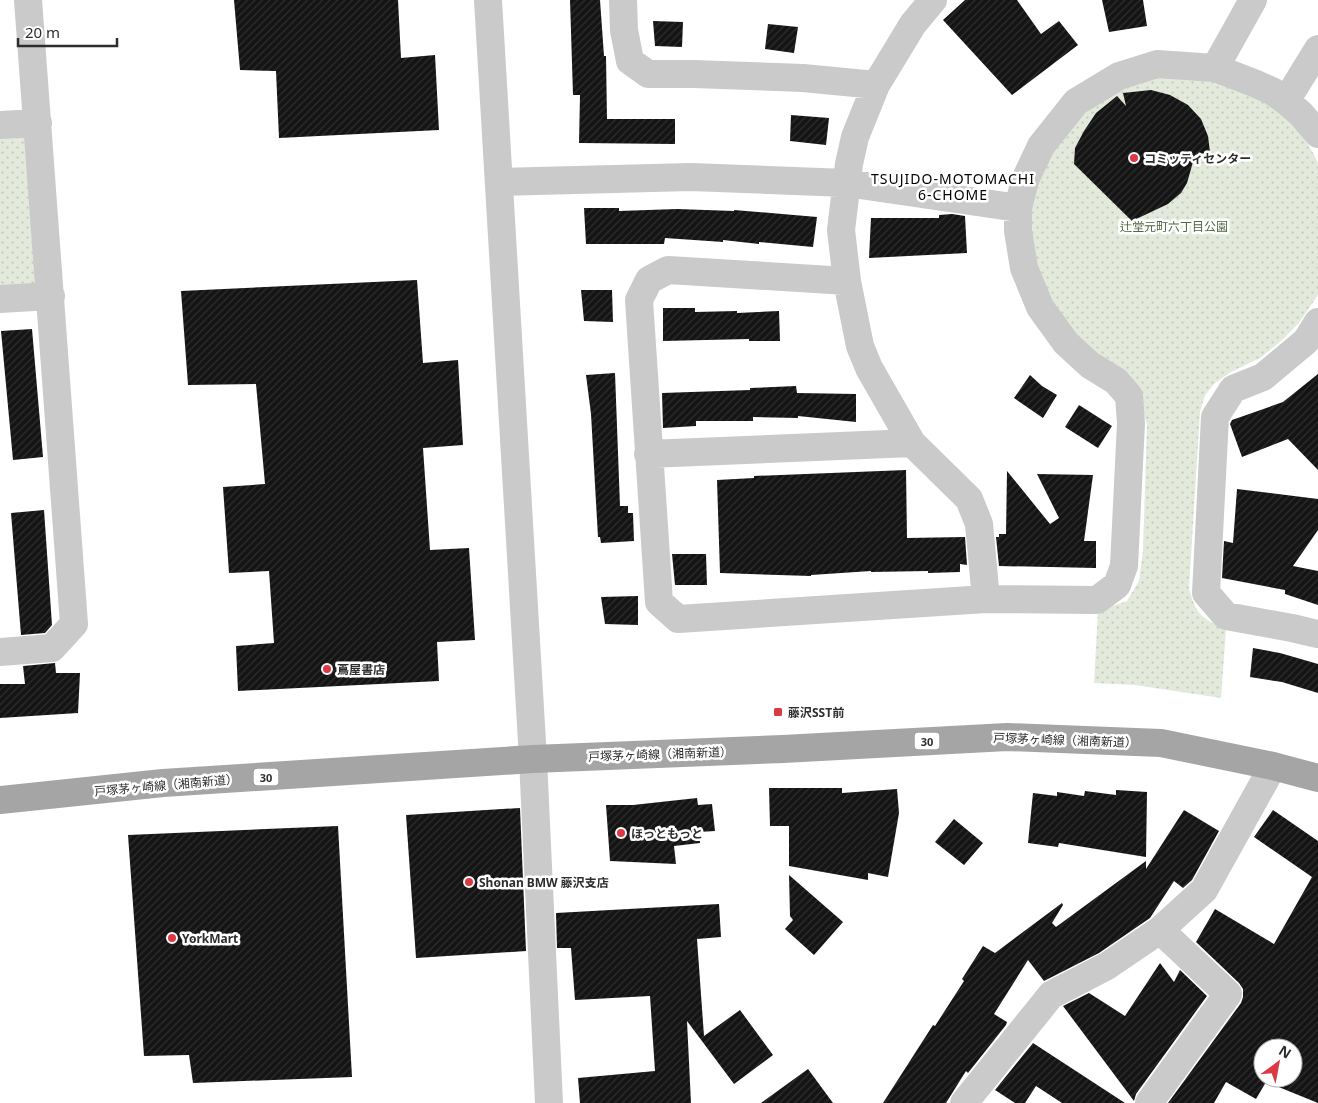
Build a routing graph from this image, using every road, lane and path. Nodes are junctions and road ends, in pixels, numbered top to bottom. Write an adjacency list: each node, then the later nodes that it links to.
1 (28, 0): 10 (street)
2 (488, 0): 13 (street)
3 (623, 0): 8 (street)
4 (933, 0): 8 (street)
5 (1253, 0): 7 (street)
6 (1318, 49): 9 (street)
7 (1215, 68): 9 (street); 15 (street)
8 (876, 85): 14 (street)
9 (1286, 101): 12 (street)
10 (38, 123): 11 (street); 17 (street)
11 (0, 125)
12 (1318, 134)
13 (500, 182): 14 (street); 25 (street)
14 (846, 183): 15 (street); 16 (street)
15 (1018, 208): 22 (street)
16 (846, 281): 20 (street); 21 (street)
17 (51, 296): 18 (street); 24 (street)
18 (0, 299)
19 (1318, 322): 23 (street)
20 (912, 443): 21 (street); 22 (street)
21 (648, 454): 22 (street)
22 (986, 600)
23 (1318, 634)
24 (0, 652)
25 (533, 759): 26 (main road, 戸塚茅ヶ崎線（湘南新道） / 30); 28 (main road, 戸塚茅ヶ崎線（湘南新道） / 30); 30 (street)
26 (1273, 766): 27 (main road, 戸塚茅ヶ崎線（湘南新道） / 30); 29 (street)
27 (1318, 778)
28 (0, 800)
29 (1160, 930): 31 (street); 32 (street)
30 (549, 1103)
31 (964, 1103)
32 (1149, 1103)

